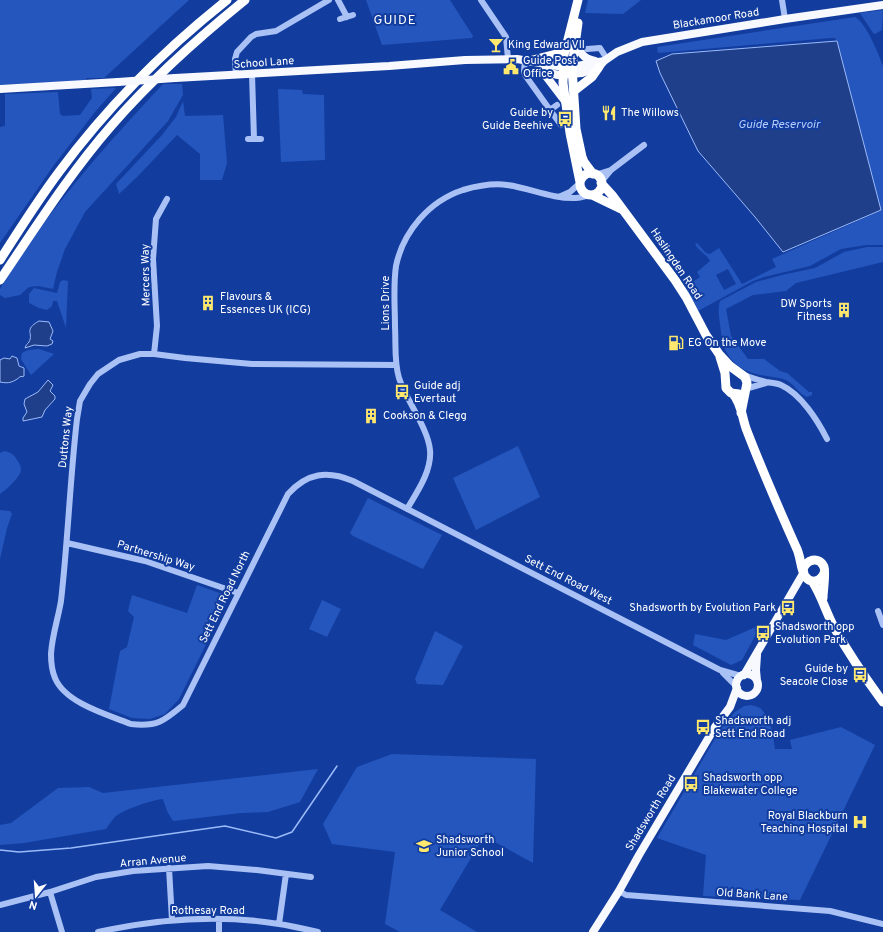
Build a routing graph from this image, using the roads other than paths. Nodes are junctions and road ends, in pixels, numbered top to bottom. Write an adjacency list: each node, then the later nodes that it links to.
1 (227, 0): 37 (highway)
2 (246, 0): 38 (highway)
3 (329, 0): 21 (street)
4 (338, 0): 10 (street)
5 (481, 0): 15 (street)
6 (578, 0): 13 (highway)
7 (583, 0): 12 (highway)
8 (782, 0): 11 (street)
9 (883, 6): 11 (main road, Blackamoor Road)
10 (340, 19)
11 (785, 19): 17 (main road, Blackamoor Road)
12 (576, 36): 17 (main road); 19 (highway)
13 (566, 47): 16 (highway); 19 (highway)
14 (587, 49): 17 (street)
15 (508, 59): 16 (main road, School Lane); 20 (main road, School Lane)
16 (527, 60): 18 (main road); 19 (main road, School Lane); 25 (street)
17 (602, 62): 19 (main road, Blackamoor Road); 23 (highway)
18 (542, 71): 19 (main road); 24 (main road)
19 (568, 71): 23 (highway); 24 (highway)
20 (252, 74): 21 (main road, School Lane); 27 (street)
21 (236, 76): 22 (main road, School Lane, bridge)
22 (0, 89)
23 (574, 91): 30 (highway)
24 (561, 103): 25 (street); 31 (highway)
25 (550, 110): 26 (street)
26 (561, 125)
27 (255, 139)
28 (644, 146): 29 (street)
29 (611, 170): 30 (street); 32 (street)
30 (594, 174): 31 (highway); 32 (highway)
31 (580, 183): 33 (highway); 34 (street)
32 (601, 183): 33 (highway); 36 (highway, Haslingden Road)
33 (591, 195): 34 (street, Lions Drive); 36 (highway, Haslingden Road)
34 (560, 197): 41 (street, Lions Drive)
35 (167, 199): 39 (street, Mercers Way)
36 (623, 210): 40 (highway, Haslingden Road)
37 (0, 260)
38 (0, 280)
39 (154, 354): 41 (street, Duttons Way); 50 (street, Duttons Way)
40 (719, 354): 42 (highway, Haslingden Road); 43 (highway, Haslingden Road)
41 (396, 365): 49 (street, Lions Drive)
42 (741, 374): 43 (highway); 44 (street); 45 (highway)
43 (726, 380): 46 (highway)
44 (768, 382): 45 (street); 48 (street)
45 (745, 390): 46 (highway); 47 (highway)
46 (733, 394): 47 (highway)
47 (741, 413): 51 (highway)
48 (827, 439)
49 (407, 508): 57 (street, Sett End Road North); 62 (street, Sett End Road West)
50 (67, 543): 57 (street, Partnership Way); 66 (street, Duttons Way)
51 (797, 548): 52 (highway); 53 (highway)
52 (813, 560): 53 (highway); 54 (highway)
53 (803, 571): 55 (highway); 56 (main road, Shadsworth Road)
54 (824, 573): 55 (highway); 58 (highway)
55 (812, 581): 56 (main road, Shadsworth Road); 58 (highway)
56 (793, 592): 61 (main road, Shadsworth Road)
57 (238, 593): 66 (street, Sett End Road North)
58 (823, 600): 68 (highway)
59 (878, 610): 60 (street)
60 (883, 626)
61 (757, 654): 63 (main road, Shadsworth Road); 64 (main road, Shadsworth Road)
62 (720, 670): 63 (street, Sett End Road West); 65 (street, Sett End Road West)
63 (742, 675): 64 (main road); 65 (main road, Shadsworth Road)
64 (757, 681): 67 (main road, Shadsworth Road)
65 (736, 687): 67 (main road); 69 (main road, Shadsworth Road)
66 (61, 688)
67 (748, 696): 69 (main road, Shadsworth Road)
68 (883, 702)
69 (730, 707): 73 (main road, Shadsworth Road)
70 (169, 868): 71 (street, Arran Avenue); 74 (street, Arran Avenue); 77 (street)
71 (286, 874): 72 (street, Arran Avenue); 78 (street)
72 (311, 877)
73 (619, 891): 79 (street, Old Bank Lane); 85 (main road, Shadsworth Road)
74 (50, 892): 75 (street, Arran Avenue); 81 (street)
75 (0, 905)
76 (219, 919): 77 (street, Rothesay Road); 78 (street, Rothesay Road); 83 (street)
77 (172, 920): 80 (street, Rothesay Road)
78 (279, 924): 84 (street, Rothesay Road)
79 (883, 924)
80 (119, 930): 82 (street, Rothesay Road)
81 (62, 932)
82 (98, 932)
83 (218, 932)
84 (318, 932)
85 (593, 932)

